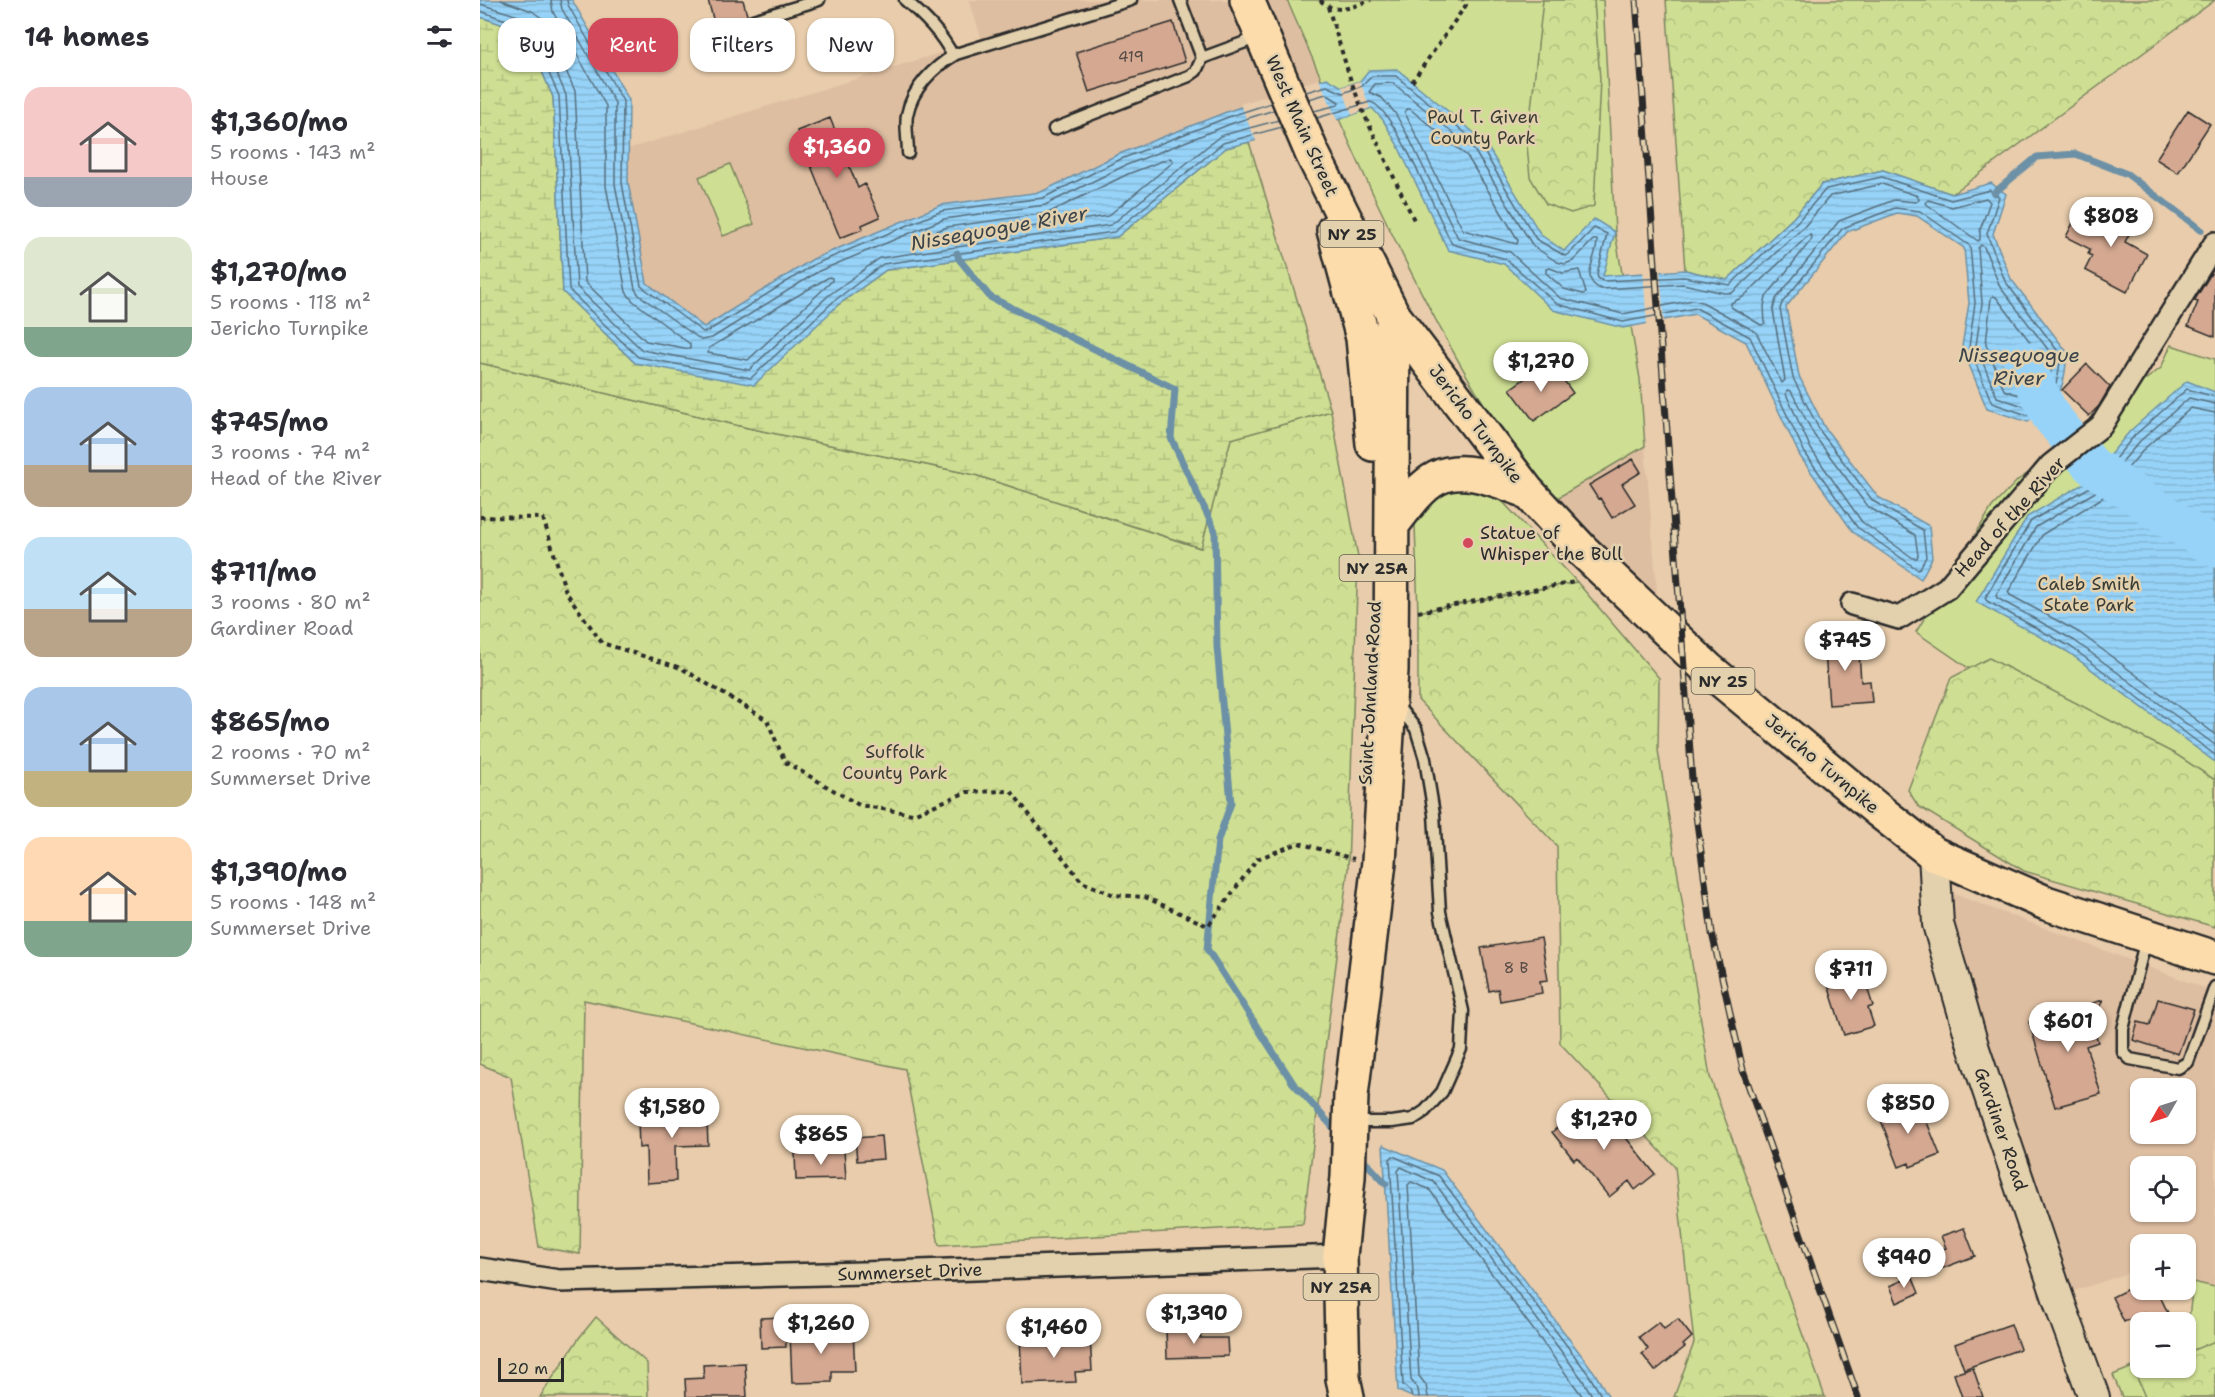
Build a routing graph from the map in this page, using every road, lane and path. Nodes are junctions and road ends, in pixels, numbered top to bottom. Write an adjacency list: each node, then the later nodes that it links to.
1 (819, 0): 10 (lane)
2 (905, 0): 12 (lane)
3 (1131, 0): 12 (lane)
4 (1180, 0): 13 (lane)
5 (1246, 0): 11 (main road, West Main Street / NY 25)
6 (1320, 0): 9 (path)
7 (1371, 0): 9 (path)
8 (1463, 0): 14 (path)
9 (1328, 7): 18 (path)
10 (760, 18)
11 (1267, 46): 13 (lane); 17 (main road, West Main Street / NY 25)
12 (953, 56): 16 (lane)
13 (1202, 58): 15 (lane)
14 (1412, 82)
15 (1054, 129)
16 (909, 153)
17 (1312, 153): 20 (main road, West Main Street / NY 25); 23 (main road, Saint Johnland Road / NY 25A)
18 (1413, 220)
19 (2215, 243): 28 (street, Head of the River)
20 (1393, 315): 21 (main road, Saint Johnland Road / NY 25A); 22 (main road, Jericho Turnpike / NY 25)
21 (1392, 387): 22 (main road); 23 (main road); 26 (main road, Saint Johnland Road / NY 25A)
22 (1450, 390): 24 (main road, Jericho Turnpike / NY 25)
23 (1371, 417): 36 (main road, Saint Johnland Road / NY 25A)
24 (1527, 491): 26 (main road); 31 (main road, Jericho Turnpike / NY 25)
25 (480, 517): 32 (path)
26 (1392, 525): 30 (main road, Saint Johnland Road / NY 25A)
27 (1575, 582): 29 (path)
28 (1852, 604)
29 (1418, 612)
30 (1390, 696): 36 (main road, Saint Johnland Road / NY 25A); 37 (lane)
31 (1934, 854): 33 (main road, Jericho Turnpike / NY 25); 41 (main road, Gardiner Road)
32 (1353, 859)
33 (2147, 936): 34 (main road, Jericho Turnpike / NY 25); 35 (lane)
34 (2215, 958)
35 (2215, 987)
36 (1364, 990): 37 (main road, Saint Johnland Road / NY 25A)
37 (1351, 1109): 38 (main road, Saint Johnland Road / NY 25A)
38 (1340, 1256): 39 (street, Summerset Drive); 40 (main road, Saint Johnland Road / NY 25A)
39 (480, 1269)
40 (1347, 1397)
41 (2094, 1397)

